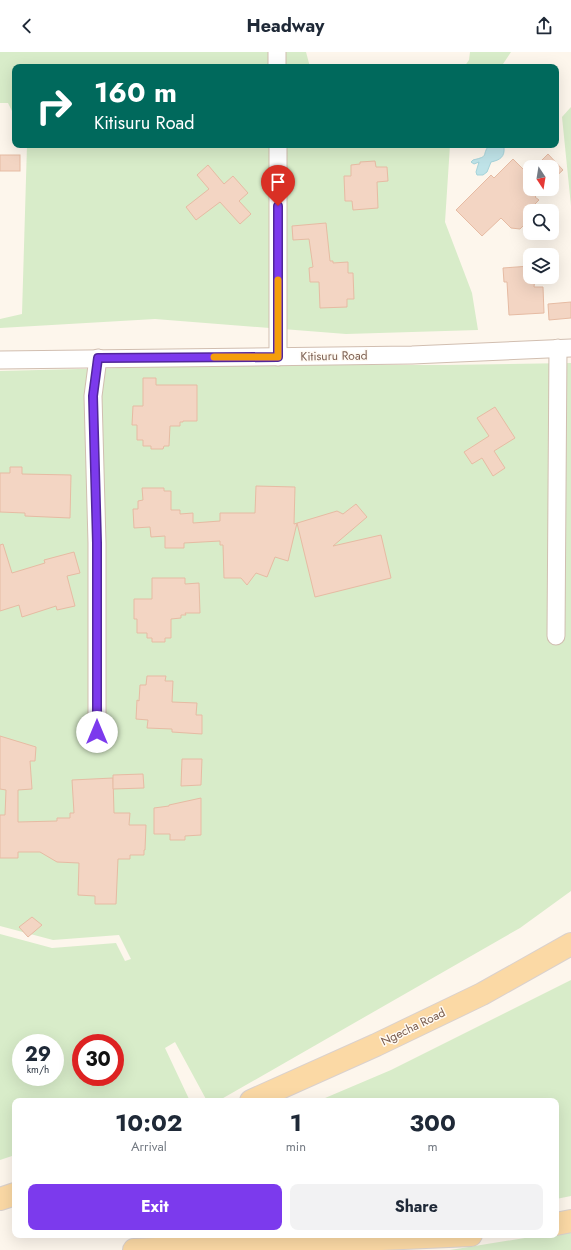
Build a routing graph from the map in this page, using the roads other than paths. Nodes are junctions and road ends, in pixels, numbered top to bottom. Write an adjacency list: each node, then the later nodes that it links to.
1 (278, 52): 2 (street)
2 (278, 64)
3 (278, 148): 5 (street)
4 (565, 348): 5 (street, Kitisuru Road); 8 (street)
5 (278, 357): 6 (street, Kitisuru Road)
6 (98, 358): 7 (street, Kitisuru Road); 9 (street)
7 (0, 360)
8 (556, 636)
9 (97, 732)
10 (571, 944): 11 (main road, Ngecha Road)
11 (258, 1098)
12 (12, 1195): 13 (main road)
13 (0, 1199)
14 (571, 1221): 15 (main road)
15 (559, 1223)
16 (404, 1238): 17 (main road)
17 (134, 1250)

